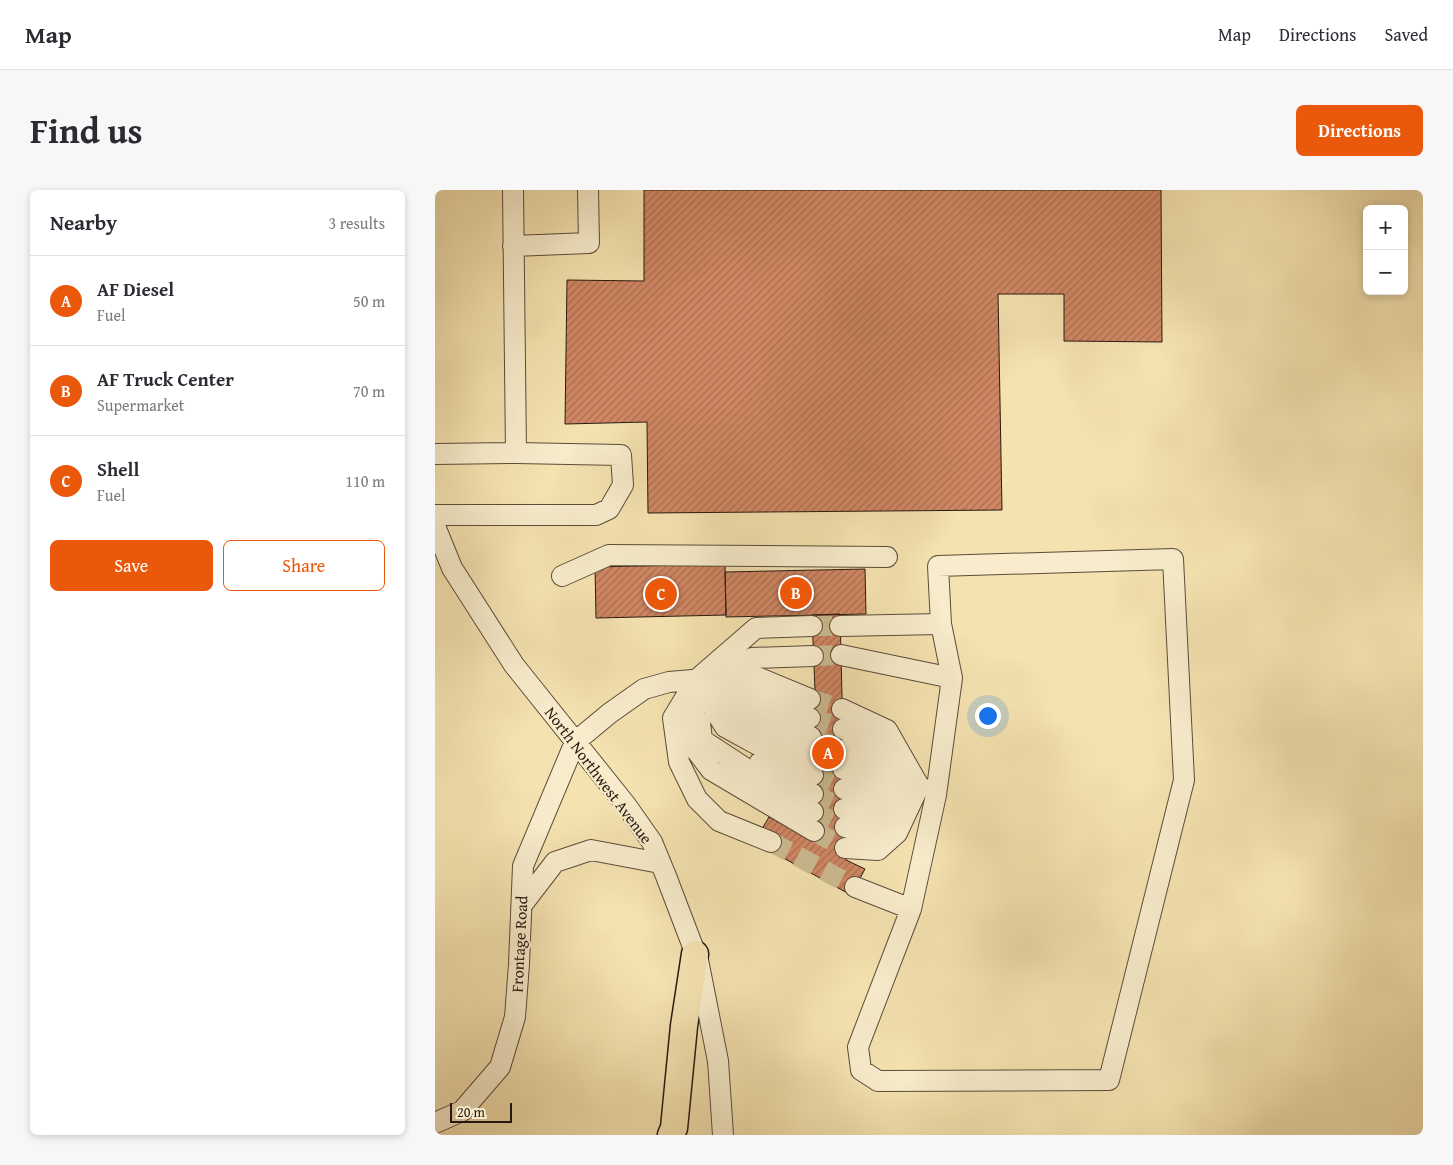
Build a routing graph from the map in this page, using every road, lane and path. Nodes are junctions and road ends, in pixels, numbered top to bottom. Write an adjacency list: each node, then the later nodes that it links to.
1 (513, 190): 3 (street)
2 (588, 190): 3 (street)
3 (513, 246): 4 (street)
4 (516, 453): 5 (street); 6 (street)
5 (435, 454)
6 (435, 515)
7 (435, 526): 19 (street, North Northwest Avenue)
8 (887, 557): 9 (street)
9 (562, 576)
10 (941, 624): 12 (street); 15 (street); 30 (street)
11 (812, 626): 16 (street)
12 (840, 626)
13 (813, 656): 16 (street)
14 (841, 656): 15 (street)
15 (951, 678): 23 (street)
16 (696, 680): 19 (street); 21 (street); 21 (street); 21 (street); 21 (street); 25 (street)
17 (842, 709): 23 (street)
18 (843, 729): 23 (street)
19 (575, 742): 27 (street, North Northwest Avenue); 29 (street, Frontage Road)
20 (843, 759): 23 (street)
21 (812, 765)
22 (844, 789): 23 (street)
23 (928, 790): 24 (street); 26 (street); 30 (street)
24 (845, 818)
25 (771, 842)
26 (845, 848)
27 (661, 862): 29 (street); 31 (street, North Northwest Avenue)
28 (855, 887): 30 (street)
29 (521, 904): 32 (street, Frontage Road)
30 (911, 909)
31 (695, 954): 33 (main road); 34 (street, North Northwest Avenue)
32 (435, 1123)
33 (671, 1135)
34 (723, 1135)

